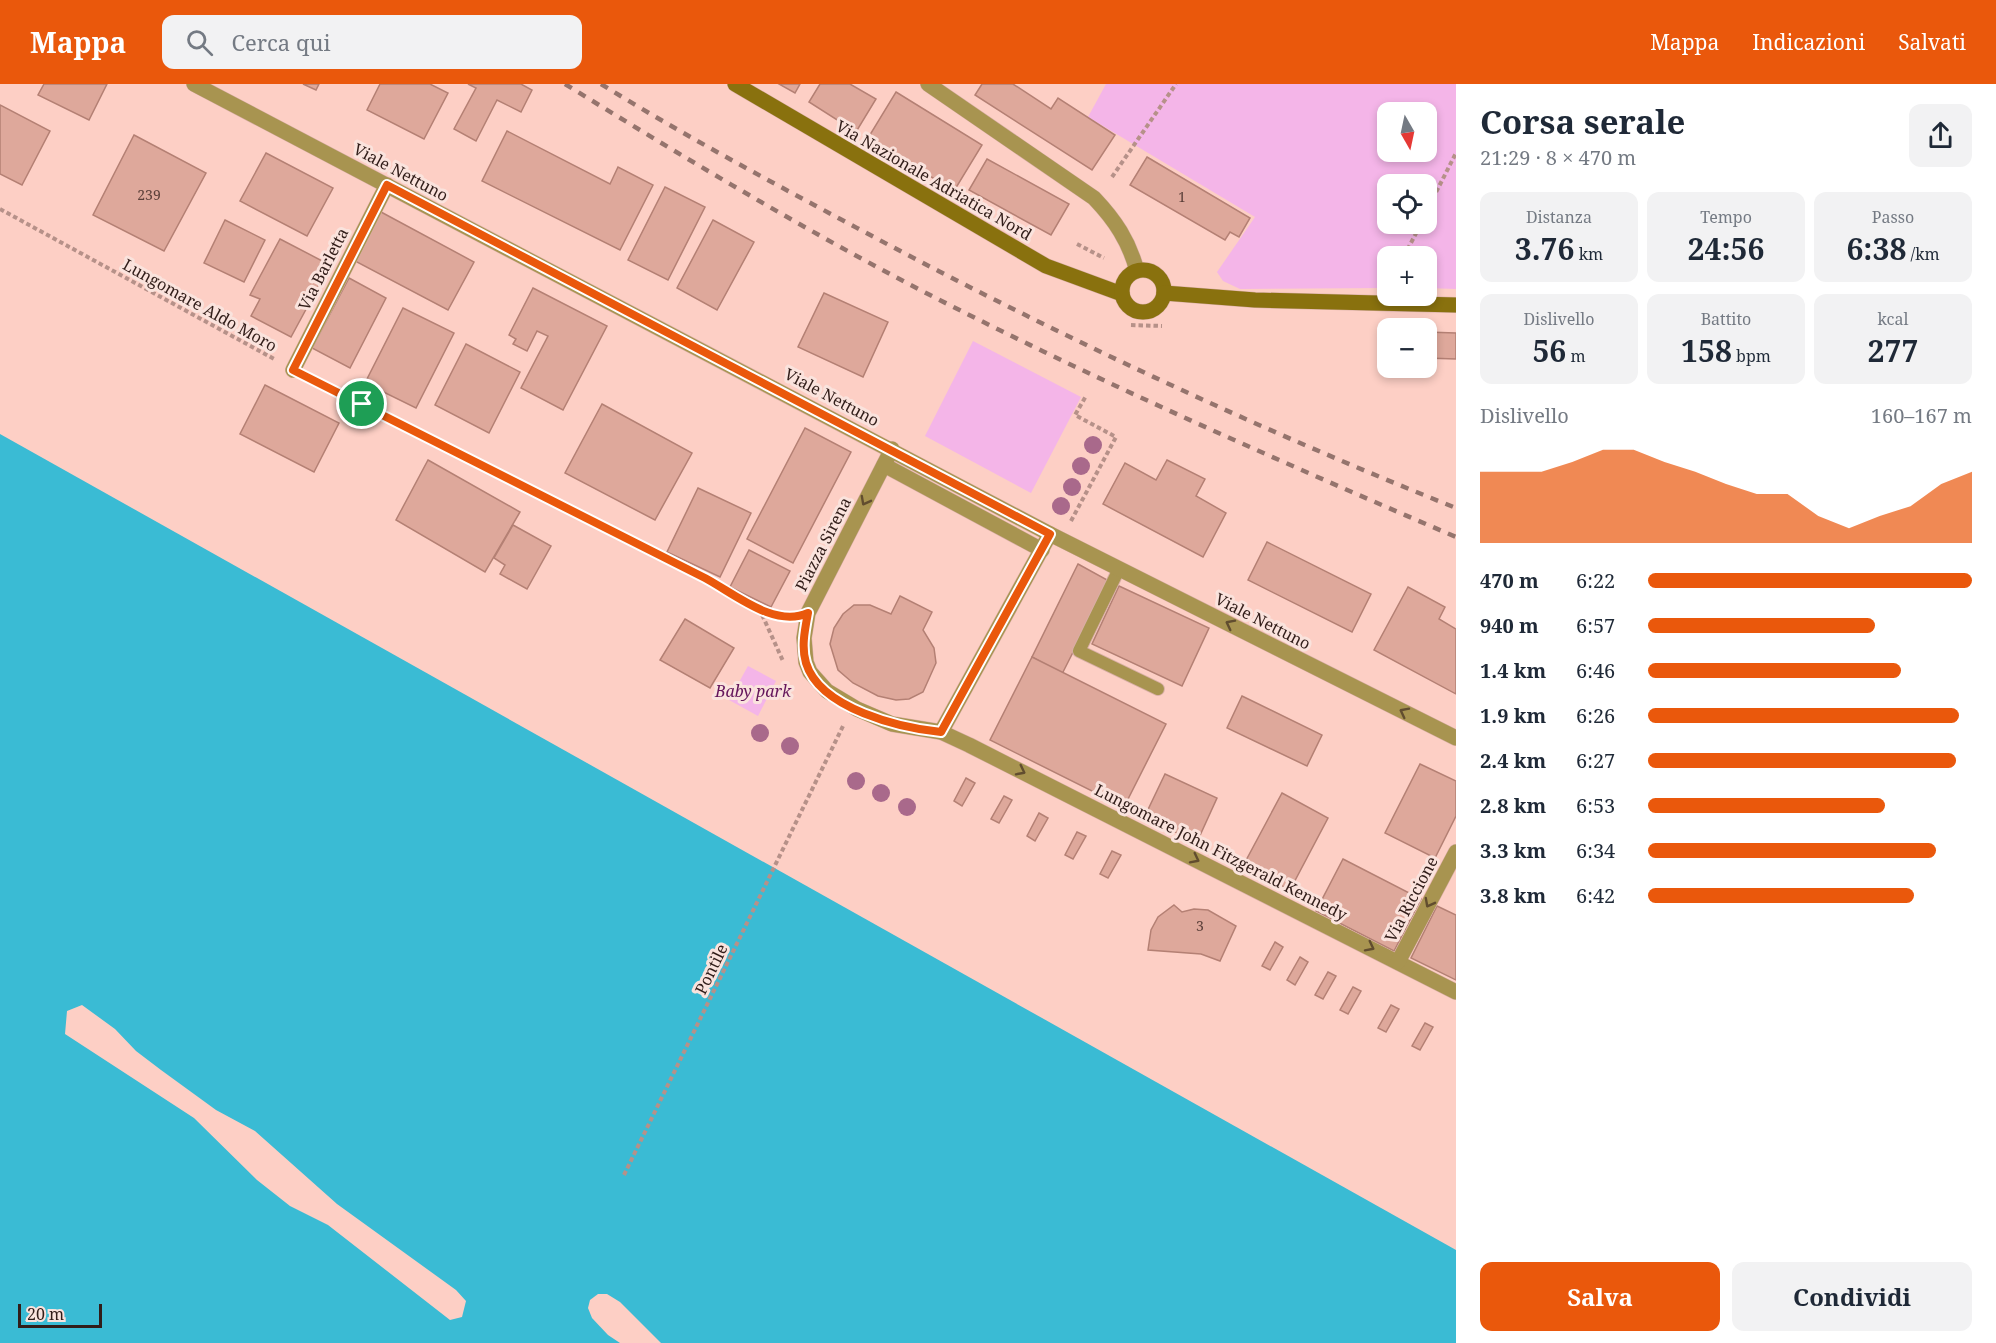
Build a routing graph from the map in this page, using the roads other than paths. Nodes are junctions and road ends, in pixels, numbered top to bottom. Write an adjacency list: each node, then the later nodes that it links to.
1 (194, 84): 4 (street, Viale Nettuno)
2 (735, 84): 7 (main road, Via Nazionale Adriatica Nord)
3 (928, 84): 5 (street)
4 (387, 185): 9 (street, Via Barletta); 10 (street, Viale Nettuno)
5 (1137, 271): 6 (main road); 7 (main road)
6 (1164, 293): 7 (main road); 8 (main road)
7 (1122, 294)
8 (1456, 305)
9 (293, 370)
10 (892, 449): 11 (street, Piazza Sirena); 12 (street, Viale Nettuno)
11 (884, 465): 13 (street); 16 (street, Piazza Sirena, one-way to 16)
12 (1056, 537): 13 (street); 14 (street, Viale Nettuno)
13 (1042, 550): 16 (street)
14 (1119, 569): 15 (lane); 17 (street, Viale Nettuno, one-way to 14)
15 (1158, 689)
16 (941, 732): 18 (street, Piazza Sirena)
17 (1456, 738)
18 (969, 745): 20 (street, Lungomare John Fitzgerald Kennedy, one-way to 20)
19 (1456, 852): 20 (street, Via Riccione, one-way to 20)
20 (1398, 962): 21 (street, Lungomare John Fitzgerald Kennedy)
21 (1456, 992)

